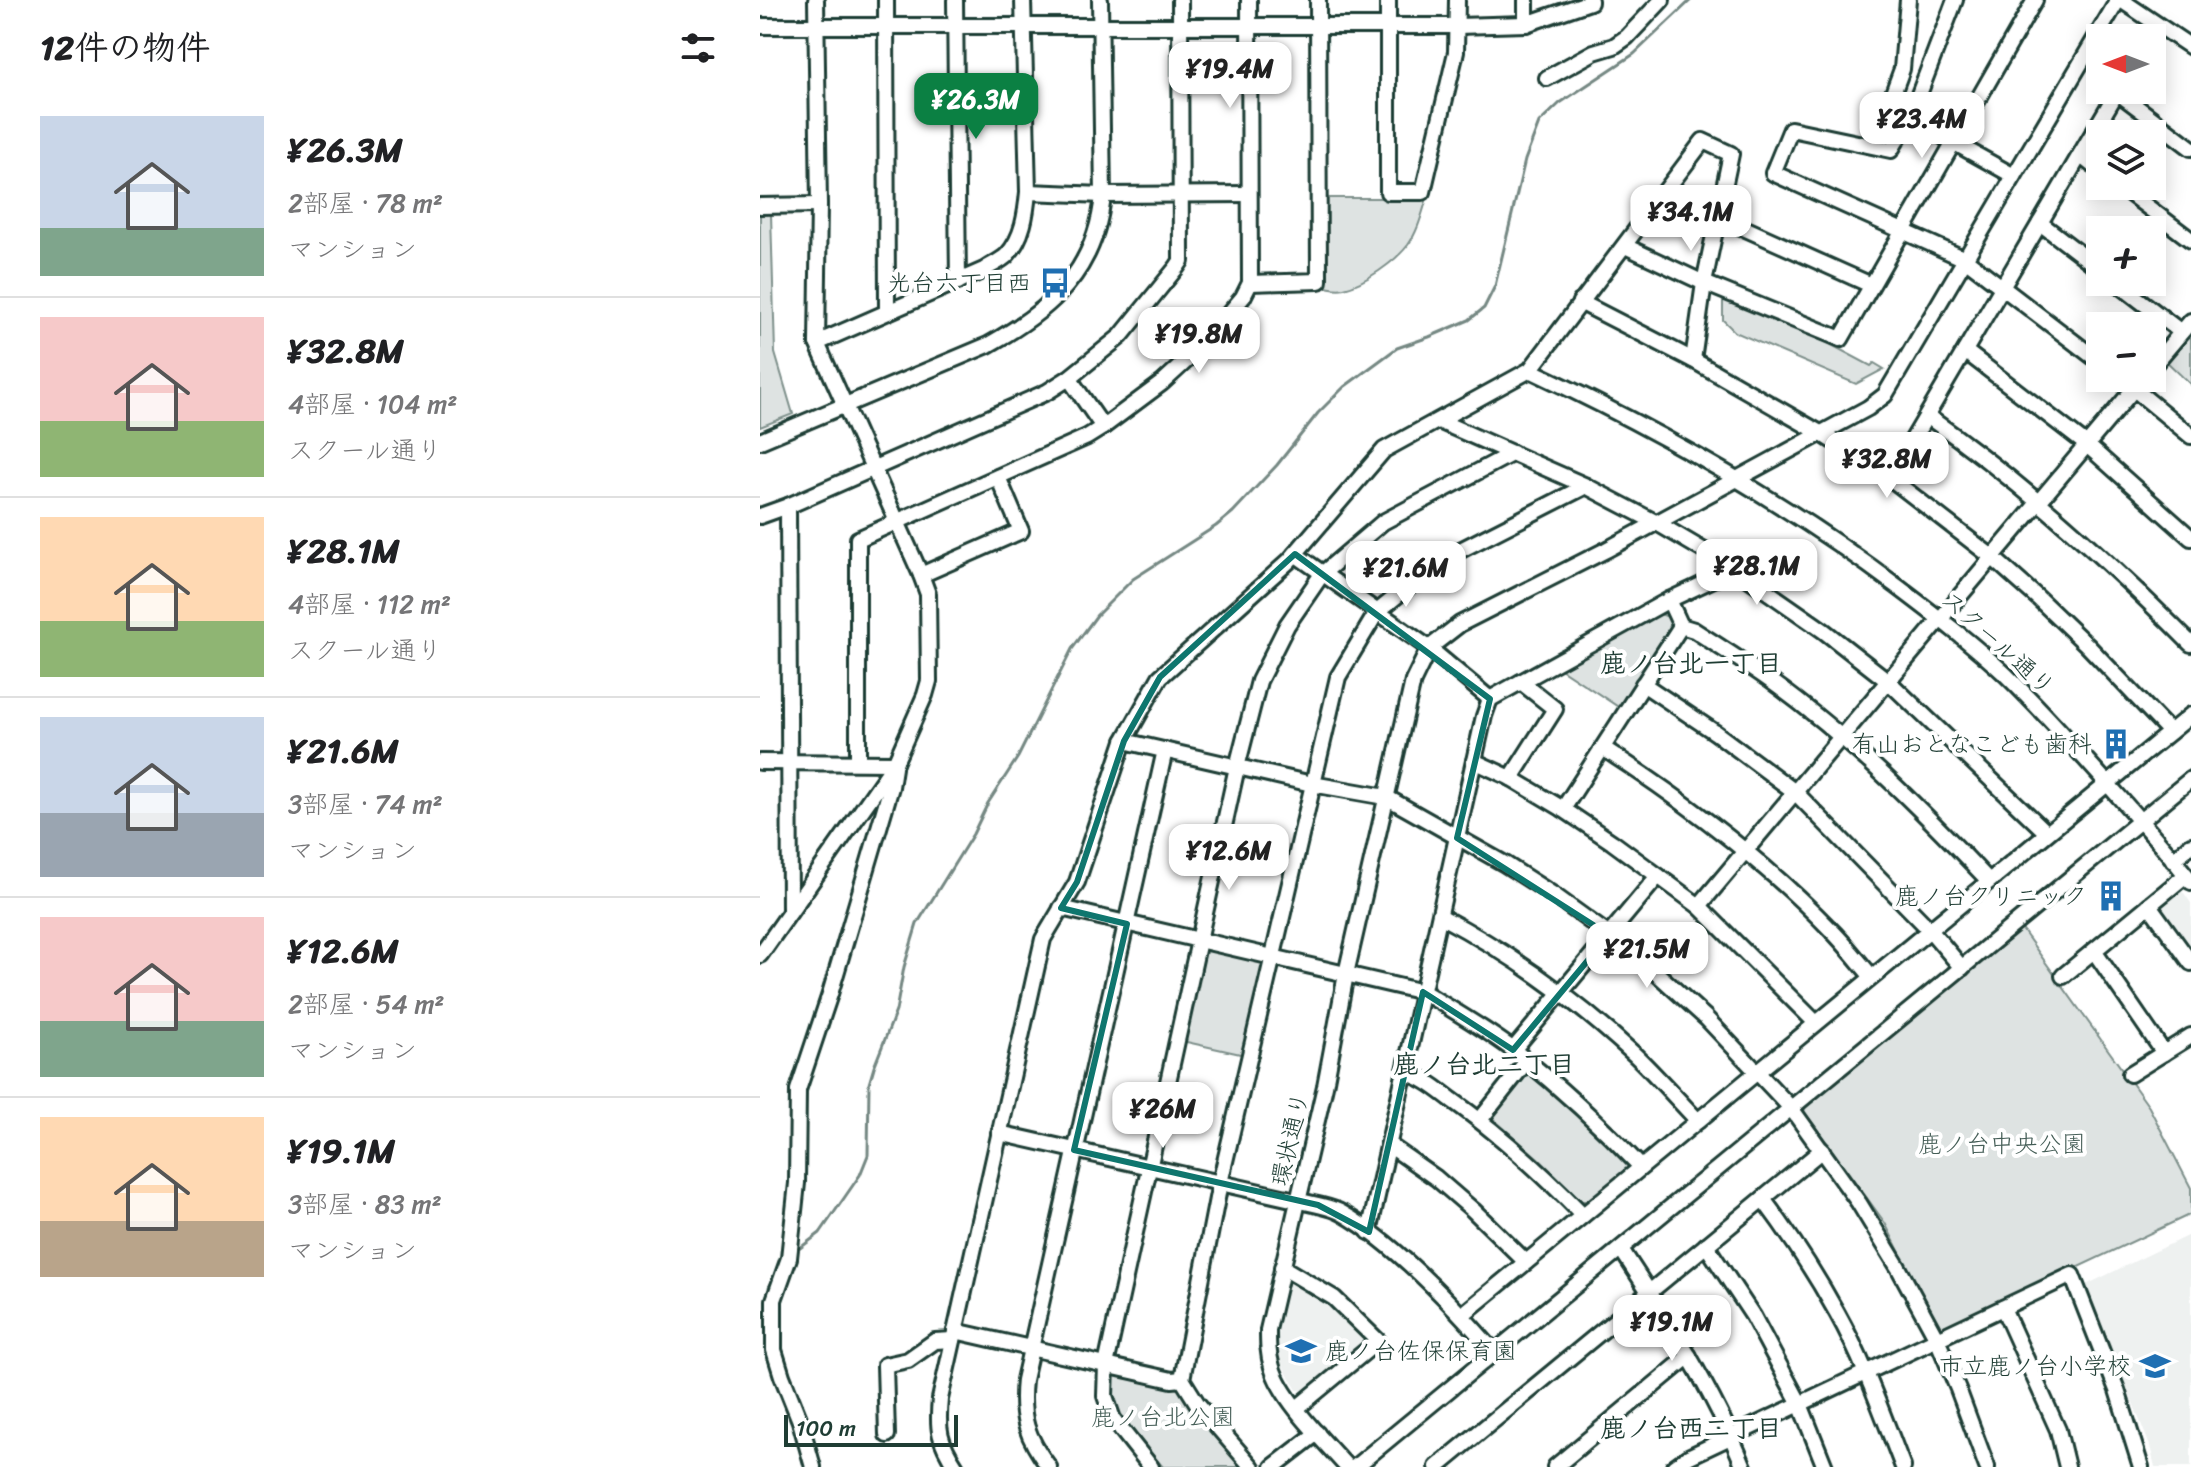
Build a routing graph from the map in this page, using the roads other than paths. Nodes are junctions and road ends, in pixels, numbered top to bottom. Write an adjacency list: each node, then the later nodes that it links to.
1 (816, 0): 22 (street)
2 (886, 0): 23 (street)
3 (955, 0): 29 (street)
4 (1023, 0): 19 (street)
5 (1100, 0): 24 (street)
6 (1180, 0): 25 (street)
7 (1249, 0): 26 (street)
8 (1318, 0): 27 (street)
9 (1388, 0): 20 (street)
10 (1457, 0): 28 (street)
11 (1526, 0): 18 (street)
12 (1590, 0): 18 (street)
13 (1662, 0): 31 (street)
14 (1908, 0): 32 (street)
15 (1955, 0): 32 (street)
16 (2035, 0): 33 (street)
17 (2120, 0): 30 (street); 37 (street)
18 (1526, 24): 28 (street)
19 (1023, 25): 24 (street); 29 (street); 38 (street)
20 (1388, 25): 27 (street); 28 (street); 28 (street)
21 (760, 26): 22 (street)
22 (816, 26): 23 (street); 43 (street)
23 (885, 26): 29 (street); 59 (street)
24 (1100, 26): 25 (street); 41 (street)
25 (1180, 26): 26 (street); 39 (street)
26 (1249, 26): 27 (street); 40 (street)
27 (1318, 26): 53 (street)
28 (1457, 26)
29 (955, 27): 52 (street)
30 (2191, 47)
31 (1547, 78)
32 (1908, 121): 33 (street); 47 (street)
33 (1954, 142): 37 (street); 47 (street)
34 (2191, 148): 35 (street)
35 (2080, 155): 36 (street); 46 (street)
36 (2086, 160)
37 (2014, 176): 51 (street)
38 (1028, 192): 41 (street); 52 (street)
39 (1180, 194): 40 (street); 41 (street); 67 (street)
40 (1249, 194): 53 (street)
41 (1103, 195): 70 (street)
42 (2138, 200): 48 (street)
43 (819, 205): 44 (street); 61 (street)
44 (760, 206)
45 (1717, 216): 49 (street); 54 (street); 55 (street)
46 (2040, 223): 50 (street); 56 (street)
47 (1903, 231): 51 (street); 55 (street)
48 (2191, 240)
49 (1625, 246): 54 (street); 58 (street)
50 (2086, 258)
51 (1965, 259): 56 (street); 74 (street)
52 (958, 282): 59 (street)
53 (1250, 283): 73 (street)
54 (1704, 283): 55 (street); 65 (street)
55 (1871, 285)
56 (2002, 288): 63 (street); 64 (street)
57 (2138, 296): 60 (street)
58 (1580, 302): 65 (street); 66 (street)
59 (887, 312): 61 (street)
60 (2186, 326): 62 (street)
61 (817, 343): 70 (street)
62 (2166, 350)
63 (1965, 351): 71 (street); 77 (street)
64 (2086, 351)
65 (1693, 360): 74 (street)
66 (1530, 370): 72 (street); 81 (street, スクール通り)
67 (1069, 378): 73 (street); 79 (street)
68 (2131, 392): 77 (street)
69 (2148, 392): 75 (street)
70 (845, 404): 76 (street); 79 (street)
71 (1927, 416): 82 (street); 84 (street)
72 (1439, 421): 78 (street); 90 (street)
73 (1103, 427): 80 (street)
74 (1822, 434): 81 (street); 82 (street)
75 (2191, 436)
76 (760, 441)
77 (2087, 445): 84 (street); 89 (street)
78 (1513, 453): 83 (street); 93 (street)
79 (873, 468): 85 (street); 87 (street)
80 (998, 477): 87 (street); 94 (street)
81 (1738, 478): 88 (street); 97 (street, スクール通り)
82 (1890, 478): 91 (street)
83 (1586, 486): 88 (street); 96 (street)
84 (2040, 501): 91 (street); 99 (street)
85 (788, 506): 86 (street); 113 (street)
86 (760, 516)
87 (896, 522): 94 (street); 114 (street)
88 (1657, 523): 92 (street); 100 (street)
89 (2191, 538)
90 (1295, 554): 93 (street); 108 (street)
91 (1992, 557): 97 (street); 106 (street)
92 (1735, 569): 95 (street); 101 (street)
93 (1322, 574): 96 (street); 116 (street)
94 (921, 575): 115 (street)
95 (1669, 600): 98 (street); 102 (street)
96 (1377, 612): 100 (street); 119 (street)
97 (1941, 619): 101 (street); 120 (street, スクール通り)
98 (1681, 626): 103 (street); 107 (street)
99 (2191, 644)
100 (1429, 648): 104 (street); 122 (street, 環状通り)
101 (1888, 681): 107 (street); 125 (street)
102 (1521, 682): 104 (street); 117 (street)
103 (1643, 684): 109 (street); 121 (street)
104 (1490, 699): 111 (street)
105 (2191, 715): 106 (street)
106 (2170, 732): 120 (street)
107 (1841, 737): 121 (street); 132 (street)
108 (1124, 741): 110 (street); 135 (street)
109 (1603, 748): 123 (street); 128 (street)
110 (1165, 750): 116 (street); 138 (street)
111 (1474, 761): 117 (street); 126 (street)
112 (760, 762): 113 (street)
113 (789, 762): 114 (street); 136 (street)
114 (858, 762): 115 (street)
115 (895, 763): 136 (street); 195 (street)
116 (1237, 767): 119 (street); 141 (street)
117 (1511, 778): 123 (street)
118 (2191, 779): 124 (street)
119 (1312, 784): 122 (street); 144 (street)
120 (2107, 784): 124 (street, スクール通り); 125 (street)
121 (1795, 792): 128 (street); 139 (street)
122 (1386, 797): 126 (street); 147 (street, 環状通り)
123 (1563, 809): 130 (street)
124 (2140, 822): 129 (street, スクール通り); 146 (street)
125 (2047, 833): 132 (street)
126 (1457, 838): 137 (street); 140 (street)
127 (2191, 845): 129 (street)
128 (1745, 850): 134 (street); 149 (street)
129 (2173, 860): 131 (street, スクール通り)
130 (1658, 876): 134 (street); 140 (street)
131 (2188, 879): 133 (street)
132 (1988, 880): 139 (street)
133 (2149, 905): 142 (street); 145 (street)
134 (1699, 906): 152 (street)
135 (1061, 908): 138 (street); 163 (street)
136 (790, 913): 143 (street)
137 (1440, 916): 150 (street); 151 (street)
138 (1127, 924): 141 (street); 165 (street)
139 (1930, 930): 146 (street); 149 (street)
140 (1609, 935): 151 (street); 157 (street)
141 (1199, 941): 144 (street); 167 (street)
142 (2094, 951): 148 (street); 155 (street)
143 (760, 955)
144 (1272, 957): 147 (street); 169 (street)
145 (2191, 963)
146 (1962, 968): 160 (street)
147 (1346, 974): 150 (street); 171 (street, 環状通り)
148 (2063, 976)
149 (1872, 977): 152 (street)
150 (1423, 992): 154 (street); 158 (street)
151 (1561, 994): 154 (street); 162 (street)
152 (1816, 1023): 157 (street)
153 (2191, 1036): 155 (street)
154 (1513, 1050): 156 (street)
155 (2164, 1053): 159 (street)
156 (1526, 1062): 161 (street); 168 (street)
157 (1758, 1071): 160 (street); 162 (street)
158 (1404, 1073): 161 (street); 164 (street)
159 (2130, 1074)
160 (1791, 1108): 166 (street); 175 (street)
161 (1480, 1120): 172 (street)
162 (1698, 1121): 168 (street)
163 (999, 1133): 165 (street); 181 (street)
164 (1389, 1145): 173 (street); 176 (street)
165 (1074, 1150): 167 (street); 183 (street)
166 (1822, 1150): 170 (street); 182 (street)
167 (1149, 1167): 169 (street); 186 (street)
168 (1641, 1167): 172 (street)
169 (1220, 1183): 171 (street); 188 (street)
170 (1763, 1199): 174 (street); 187 (street)
171 (1298, 1200): 173 (street); 177 (street, 環状通り)
172 (1583, 1215): 176 (street)
173 (1369, 1232): 180 (street)
174 (1706, 1245): 178 (street); 189 (street)
175 (1621, 1249): 178 (street); 184 (street)
176 (1526, 1262): 180 (street)
177 (1282, 1267): 190 (street, 環状通り); 190 (street)
178 (1649, 1292): 185 (street); 194 (street)
179 (2003, 1308): 182 (street); 209 (street); 210 (street)
180 (1462, 1315): 184 (street)
181 (954, 1336): 183 (street); 192 (street); 196 (street)
182 (1937, 1339): 187 (street); 208 (street)
183 (1031, 1348): 186 (street); 197 (street)
184 (1495, 1353): 202 (street)
185 (1689, 1356): 193 (street); 203 (street)
186 (1106, 1365): 188 (street); 198 (street)
187 (1865, 1373): 189 (street); 207 (street)
188 (1182, 1379): 199 (street)
189 (1800, 1404): 193 (street); 206 (street)
190 (1297, 1408): 191 (street, 環状通り)
191 (1317, 1433): 200 (street); 201 (street, 環状通り)
192 (887, 1435)
193 (1732, 1436): 204 (street); 205 (street)
194 (1442, 1465)
195 (813, 1467)
196 (956, 1467)
197 (1049, 1467)
198 (1151, 1467)
199 (1252, 1467)
200 (1273, 1467)
201 (1347, 1467)
202 (1355, 1467)
203 (1555, 1467)
204 (1674, 1467)
205 (1744, 1467)
206 (1825, 1467)
207 (1903, 1467)
208 (1987, 1467)
209 (2067, 1467)
210 (2141, 1467)

